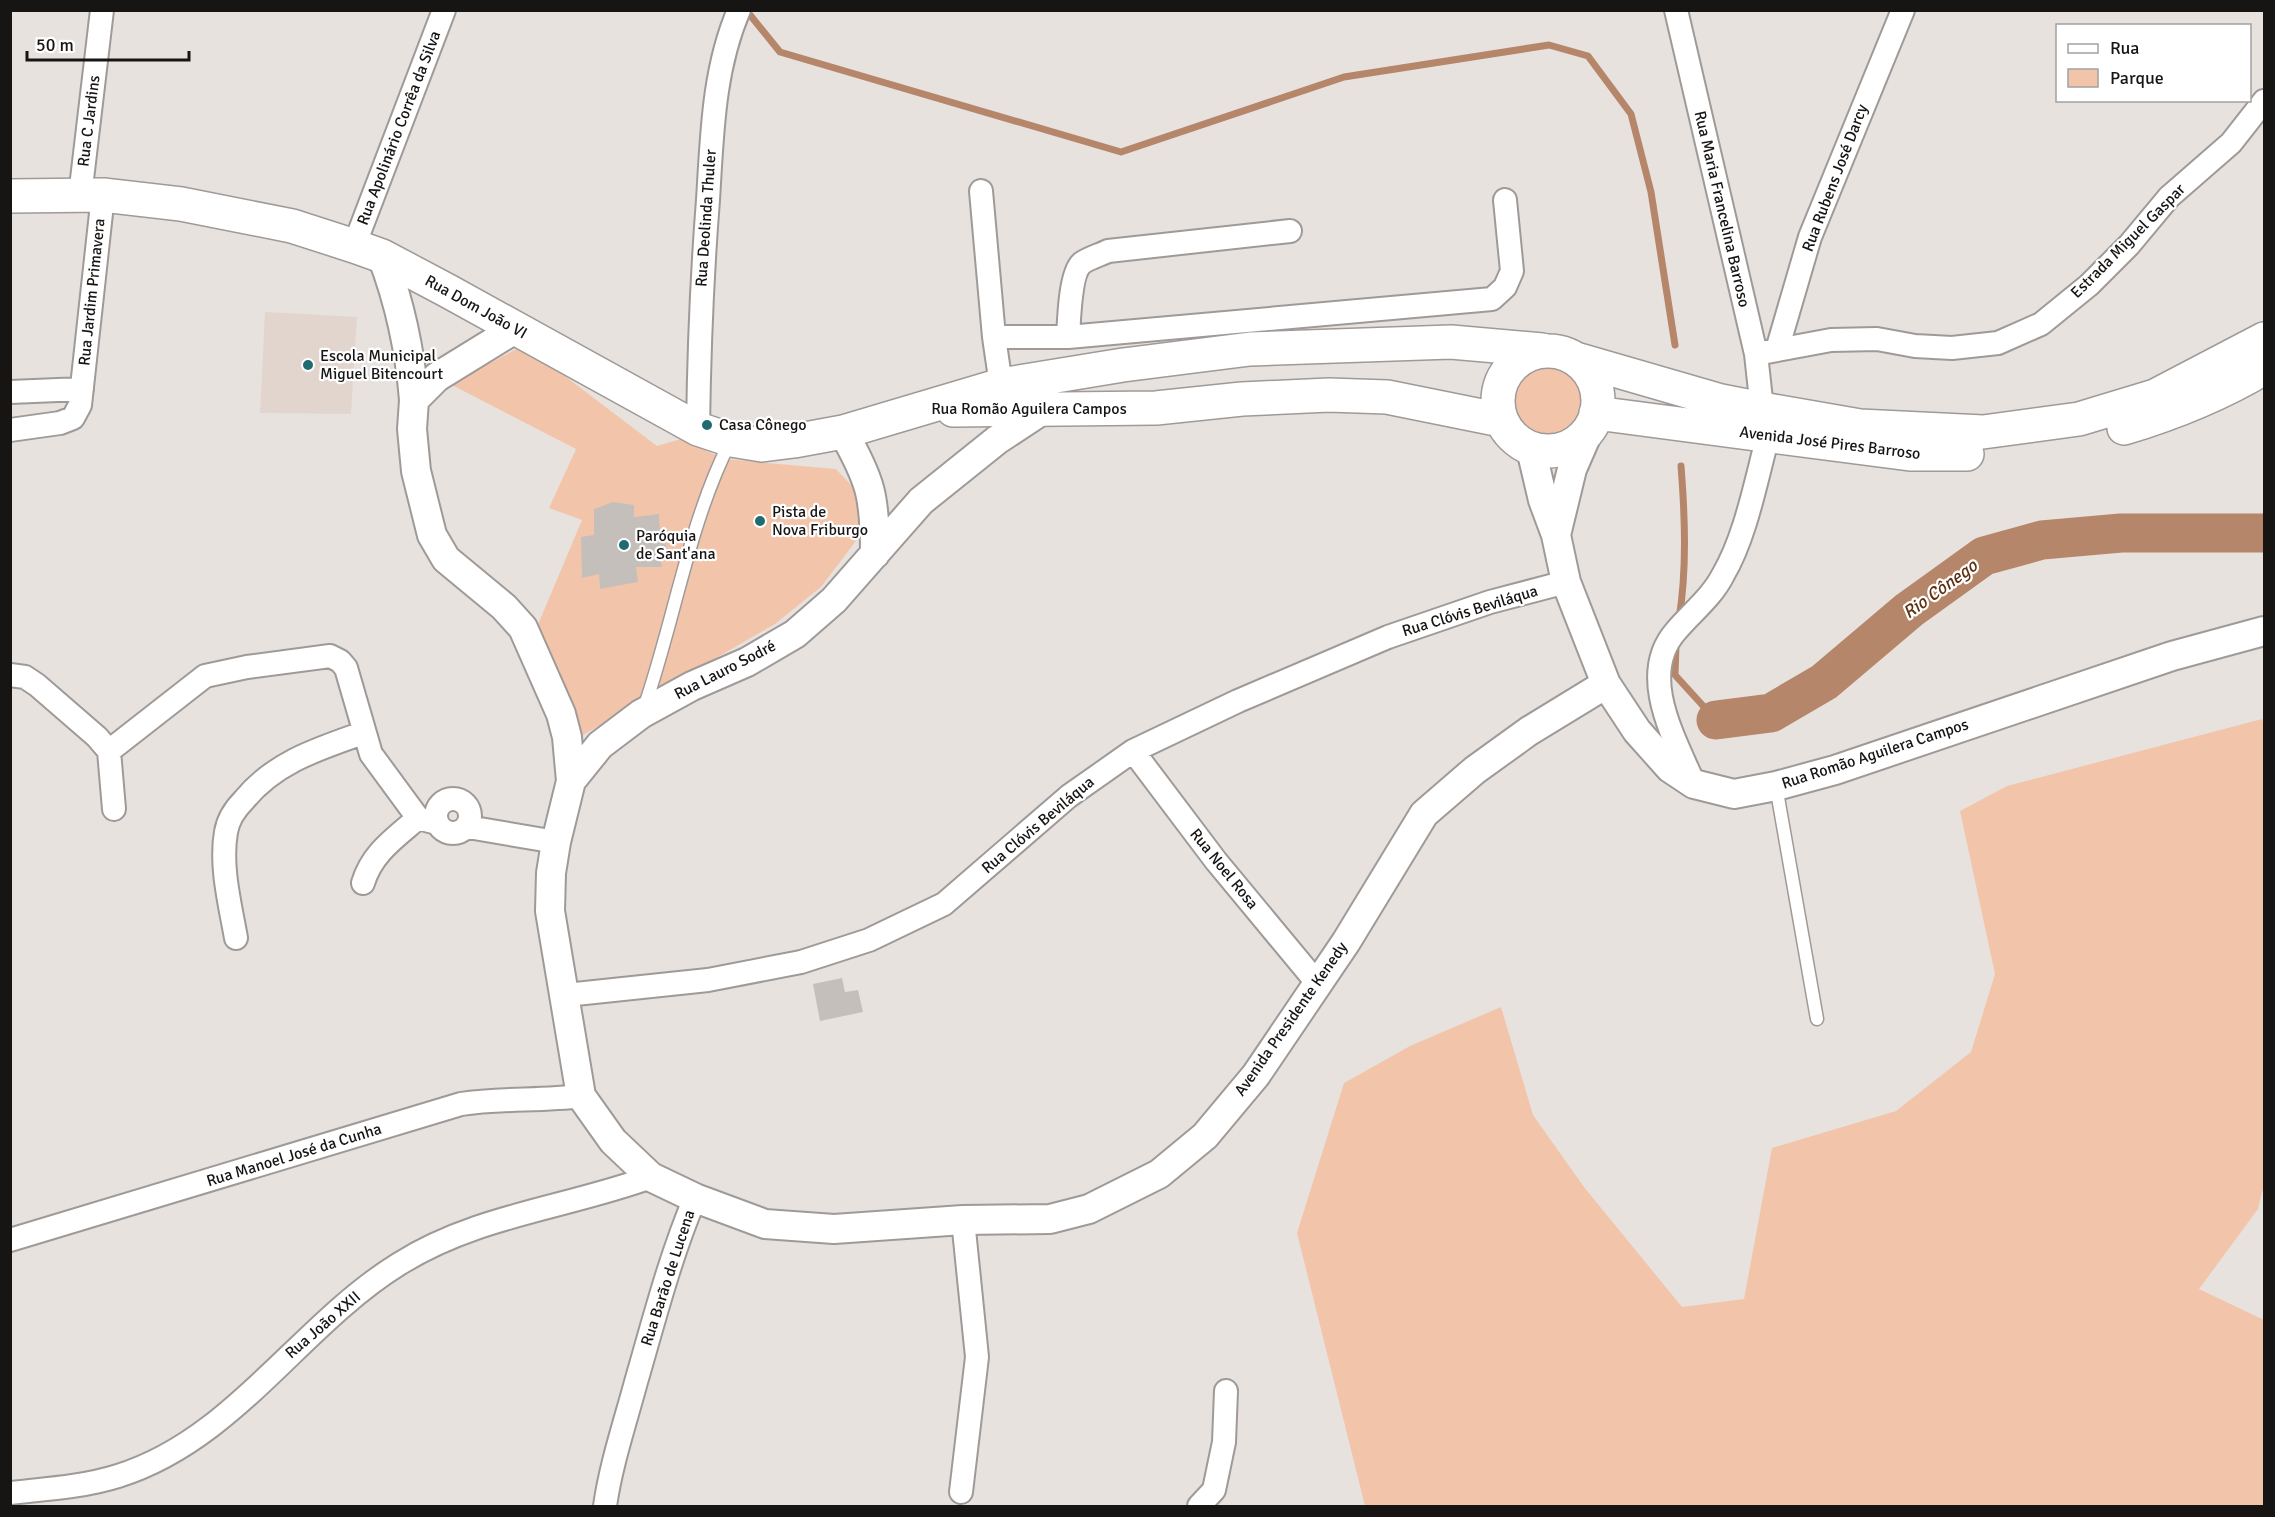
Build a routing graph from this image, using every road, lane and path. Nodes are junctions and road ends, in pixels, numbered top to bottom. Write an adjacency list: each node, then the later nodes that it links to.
1 (102, 10): 9 (street, Rua C Jardins)
2 (444, 10): 12 (street, Rua Apolinário Corrêa da Silva)
3 (739, 10): 30 (street, Rua Deolinda Thuler)
4 (1676, 10): 18 (street, Rua Maria Francelina Barroso)
5 (1903, 10): 18 (street, Rua Rubens José Darcy)
6 (2265, 101): 18 (street, Estrada Miguel Gaspar)
7 (981, 191): 15 (street)
8 (10, 196): 9 (main road, Rua Dom João VI)
9 (91, 196): 12 (main road, Rua Dom João VI); 22 (street, Rua Jardim Primavera)
10 (1505, 200): 14 (street)
11 (1290, 231): 14 (street)
12 (368, 251): 13 (main road, Rua Dom João VI); 24 (street)
13 (515, 329): 24 (street); 30 (main road, Rua Dom João VI)
14 (1068, 337): 15 (street)
15 (994, 338): 21 (street)
16 (2265, 339): 29 (main road, Avenida José Pires Barroso)
17 (1542, 350): 19 (main road); 21 (main road, Rua Romão Aguilera Campos); 27 (main road)
18 (1767, 352): 29 (street, Rua Maria Francelina Barroso)
19 (1576, 359): 28 (main road); 29 (main road, Avenida José Pires Barroso)
20 (2265, 368): 29 (main road, Avenida José Pires Barroso)
21 (1001, 386): 25 (main road, Rua Romão Aguilera Campos)
22 (82, 389): 23 (street, Rua Jardim Primavera); 31 (street, Rua Jardim Primavera)
23 (10, 392)
24 (414, 400): 45 (street)
25 (924, 410): 26 (main road, Rua Romão Aguilera Campos); 32 (main road, Rua Dom João VI)
26 (1041, 411): 27 (main road, Rua Romão Aguilera Campos); 36 (street, Rua Lauro Sodré)
27 (1501, 420): 34 (main road)
28 (1592, 422): 29 (main road, Avenida José Pires Barroso); 34 (main road); 35 (street)
29 (1765, 423): 46 (street)
30 (698, 429): 33 (main road, Rua Dom João VI)
31 (10, 430)
32 (843, 432): 33 (main road, Rua Dom João VI); 36 (street)
33 (731, 440): 41 (lane)
34 (1531, 449): 35 (street, Rua Romão Aguilera Campos)
35 (1556, 535): 37 (street, Rua Romão Aguilera Campos)
36 (875, 554): 41 (street, Rua Lauro Sodré)
37 (1566, 582): 40 (street, Rua Romão Aguilera Campos); 44 (street, Rua Clóvis Beviláqua)
38 (2265, 630): 47 (street, Rua Romão Aguilera Campos)
39 (10, 675): 43 (street)
40 (1606, 684): 46 (street, Rua Romão Aguilera Campos); 54 (street, Avenida Presidente Kenedy)
41 (641, 714): 45 (street, Rua Lauro Sodré)
42 (363, 733): 43 (street); 49 (street); 53 (street)
43 (109, 751): 48 (street)
44 (1133, 751): 54 (street, Rua Noel Rosa); 55 (street, Rua Clóvis Beviláqua)
45 (571, 781): 51 (street, Rua Barão de Lucena)
46 (1694, 784): 47 (street, Rua Romão Aguilera Campos)
47 (1776, 786): 56 (lane)
48 (114, 809)
49 (428, 820): 50 (street); 50 (street); 52 (street)
50 (468, 827): 51 (street)
51 (556, 842): 55 (street, Rua Barão de Lucena)
52 (363, 883)
53 (236, 938)
54 (1318, 984): 60 (street, Avenida Presidente Kenedy)
55 (566, 995): 57 (street, Rua Barão de Lucena)
56 (1817, 1020)
57 (581, 1096): 58 (street, Rua Barão de Lucena); 61 (street, Rua Manoel José da Cunha)
58 (651, 1178): 59 (street, Rua Barão de Lucena); 64 (street, Rua João XXII)
59 (695, 1198): 60 (street, Avenida Presidente Kenedy); 65 (street, Rua Barão de Lucena)
60 (963, 1220): 63 (street)
61 (10, 1240)
62 (1226, 1391): 66 (street)
63 (961, 1492)
64 (10, 1493)
65 (605, 1506)
66 (1199, 1506)

